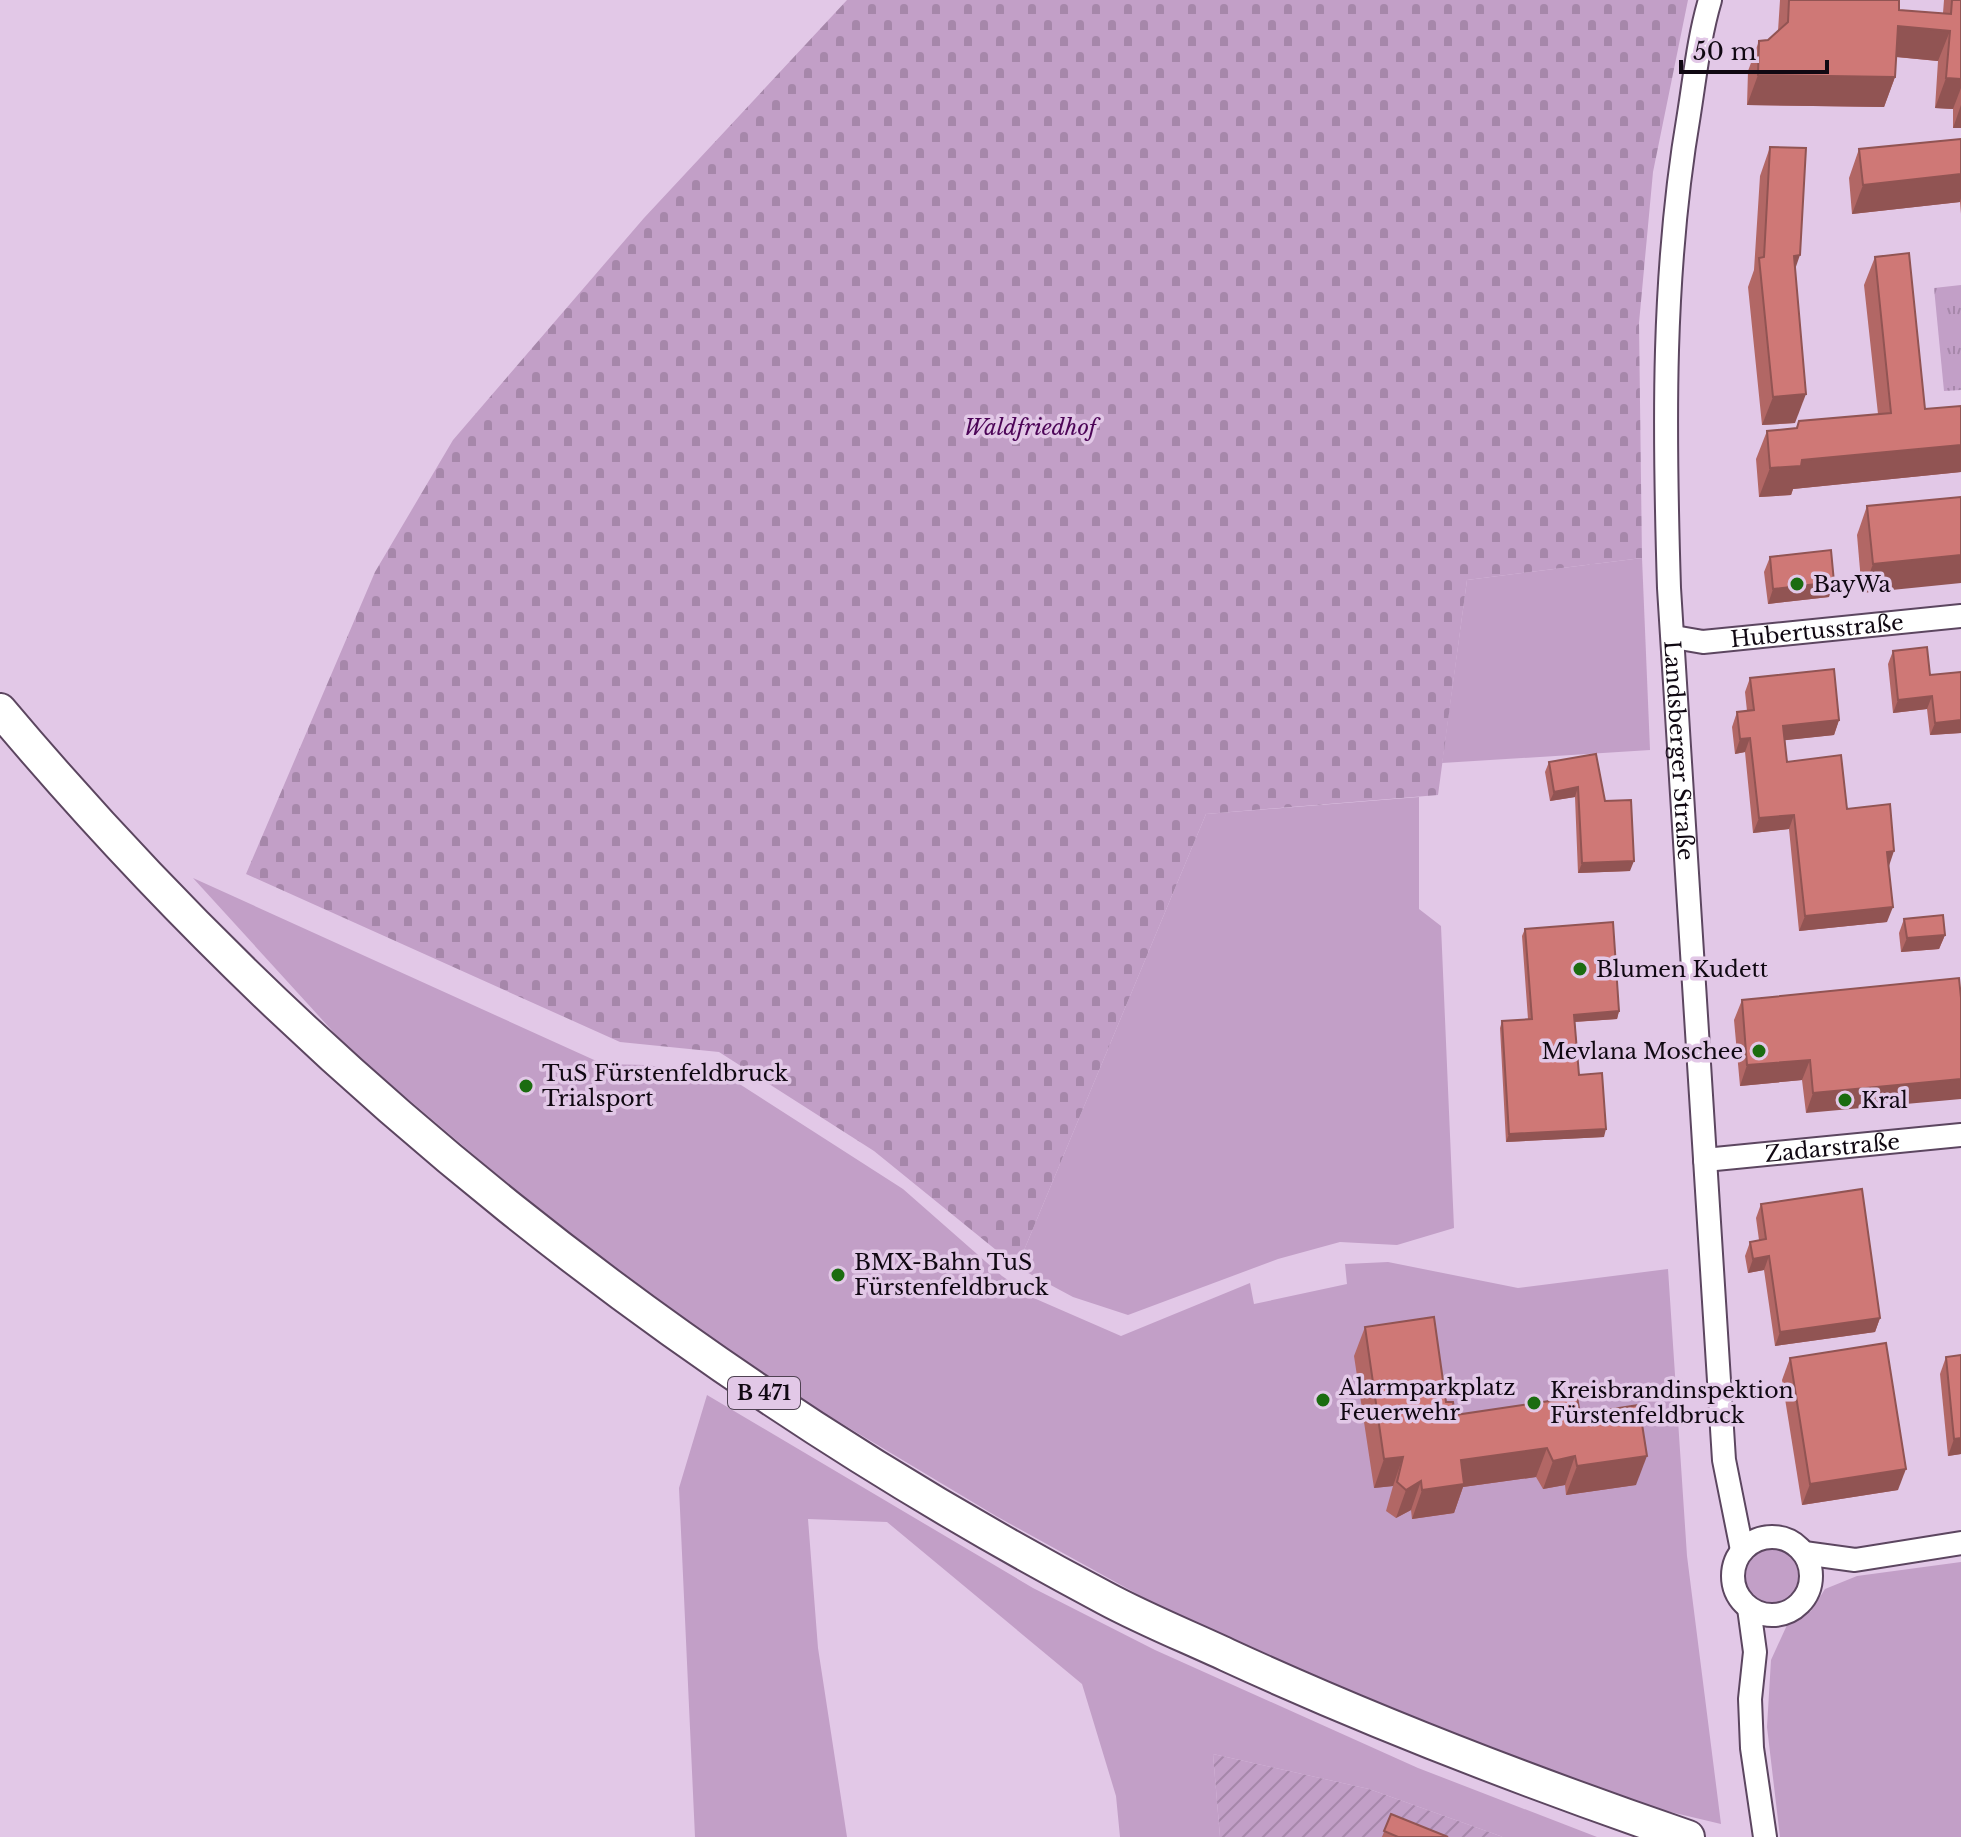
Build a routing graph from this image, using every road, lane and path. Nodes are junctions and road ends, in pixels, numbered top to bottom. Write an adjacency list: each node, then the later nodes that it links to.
1 (1710, 0): 3 (street, Landsberger Straße)
2 (1961, 616): 3 (street, Hubertusstraße)
3 (1674, 637): 6 (street, Landsberger Straße)
4 (0, 710): 17 (highway, B 471)
5 (1961, 1135): 6 (street, Zadarstraße)
6 (1705, 1160): 7 (street, Landsberger Straße)
7 (1735, 1502): 8 (street); 10 (street, Landsberger Straße)
8 (1771, 1537): 10 (street); 11 (street)
9 (1961, 1543): 12 (street)
10 (1742, 1550): 14 (street)
11 (1804, 1553): 12 (street); 13 (street)
12 (1855, 1560): 13 (street)
13 (1810, 1586): 15 (street)
14 (1749, 1608): 15 (street); 16 (street)
15 (1779, 1616): 16 (street)
16 (1755, 1652): 18 (street)
17 (1688, 1837)
18 (1765, 1837)

